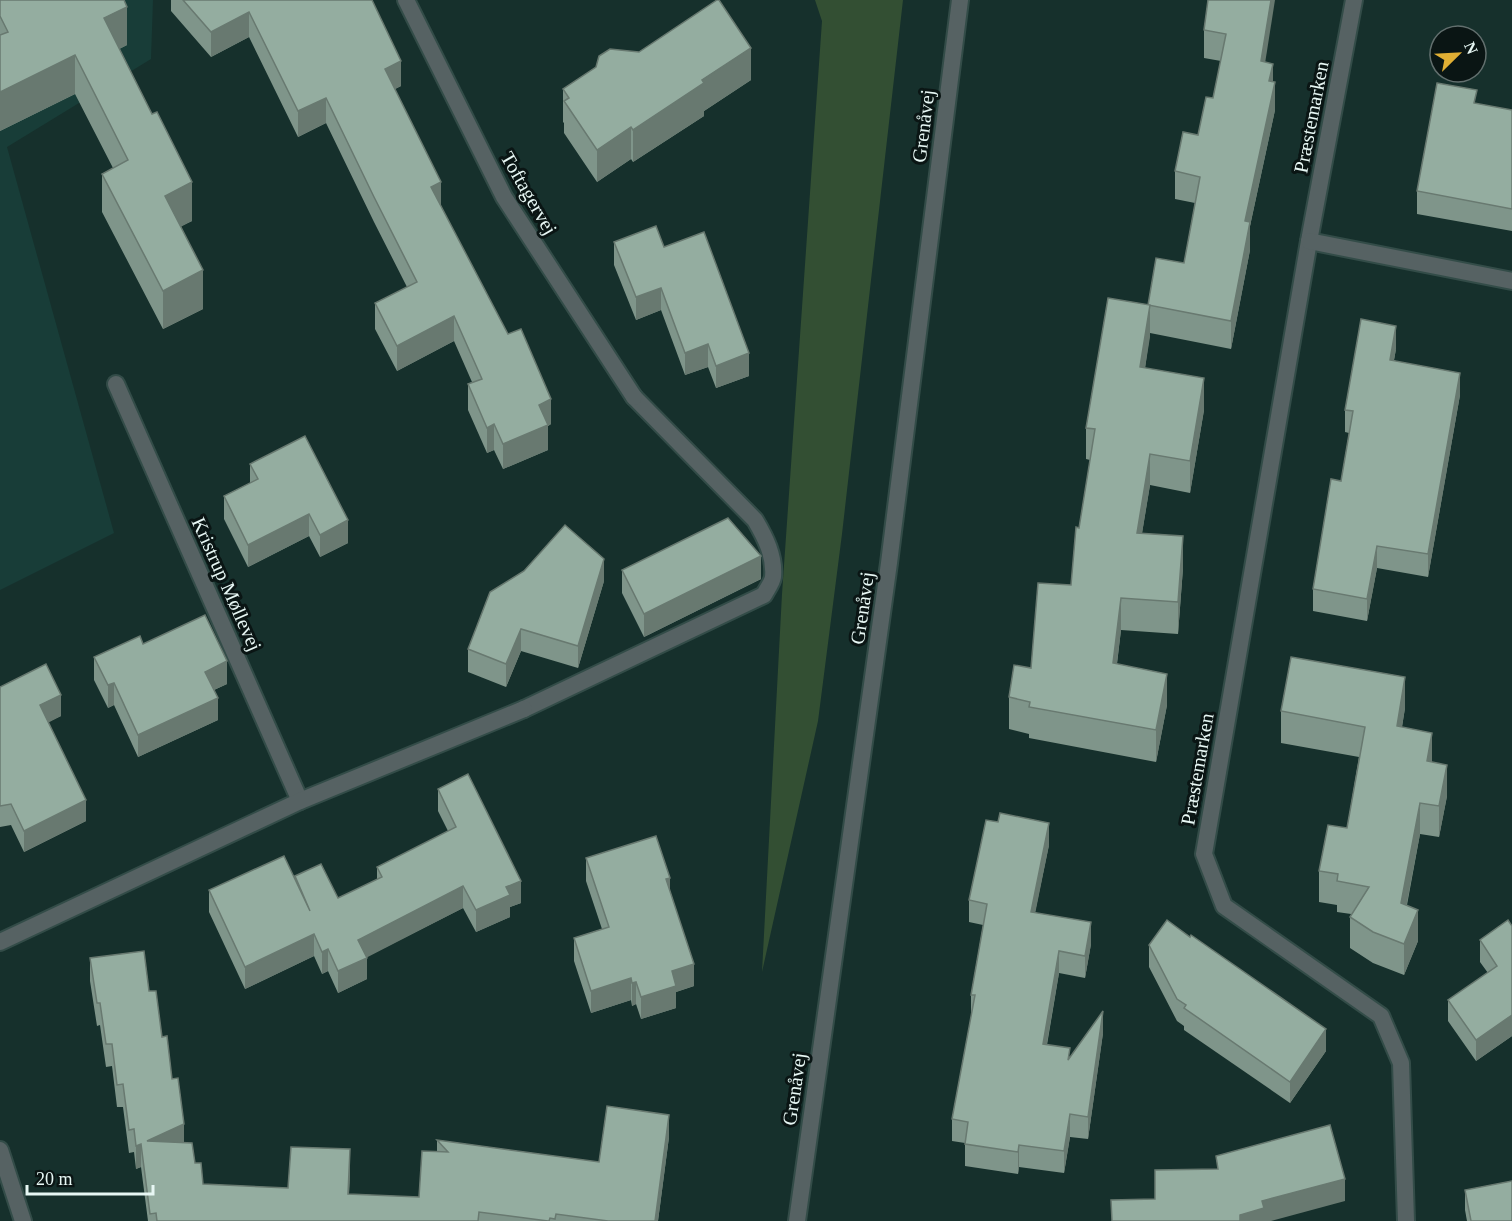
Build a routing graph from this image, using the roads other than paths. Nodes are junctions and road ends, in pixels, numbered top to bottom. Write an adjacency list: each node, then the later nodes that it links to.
1 (405, 0): 7 (street, Toftagervej)
2 (960, 0): 11 (street, Grenåvej)
3 (1354, 0): 4 (street, Præstemarken)
4 (1309, 241): 5 (street); 12 (street, Præstemarken)
5 (1512, 281)
6 (116, 384): 7 (street, Kristrup Møllevej)
7 (300, 801): 8 (street)
8 (0, 942)
9 (0, 1150): 10 (street)
10 (23, 1221)
11 (797, 1221)
12 (1406, 1221)

